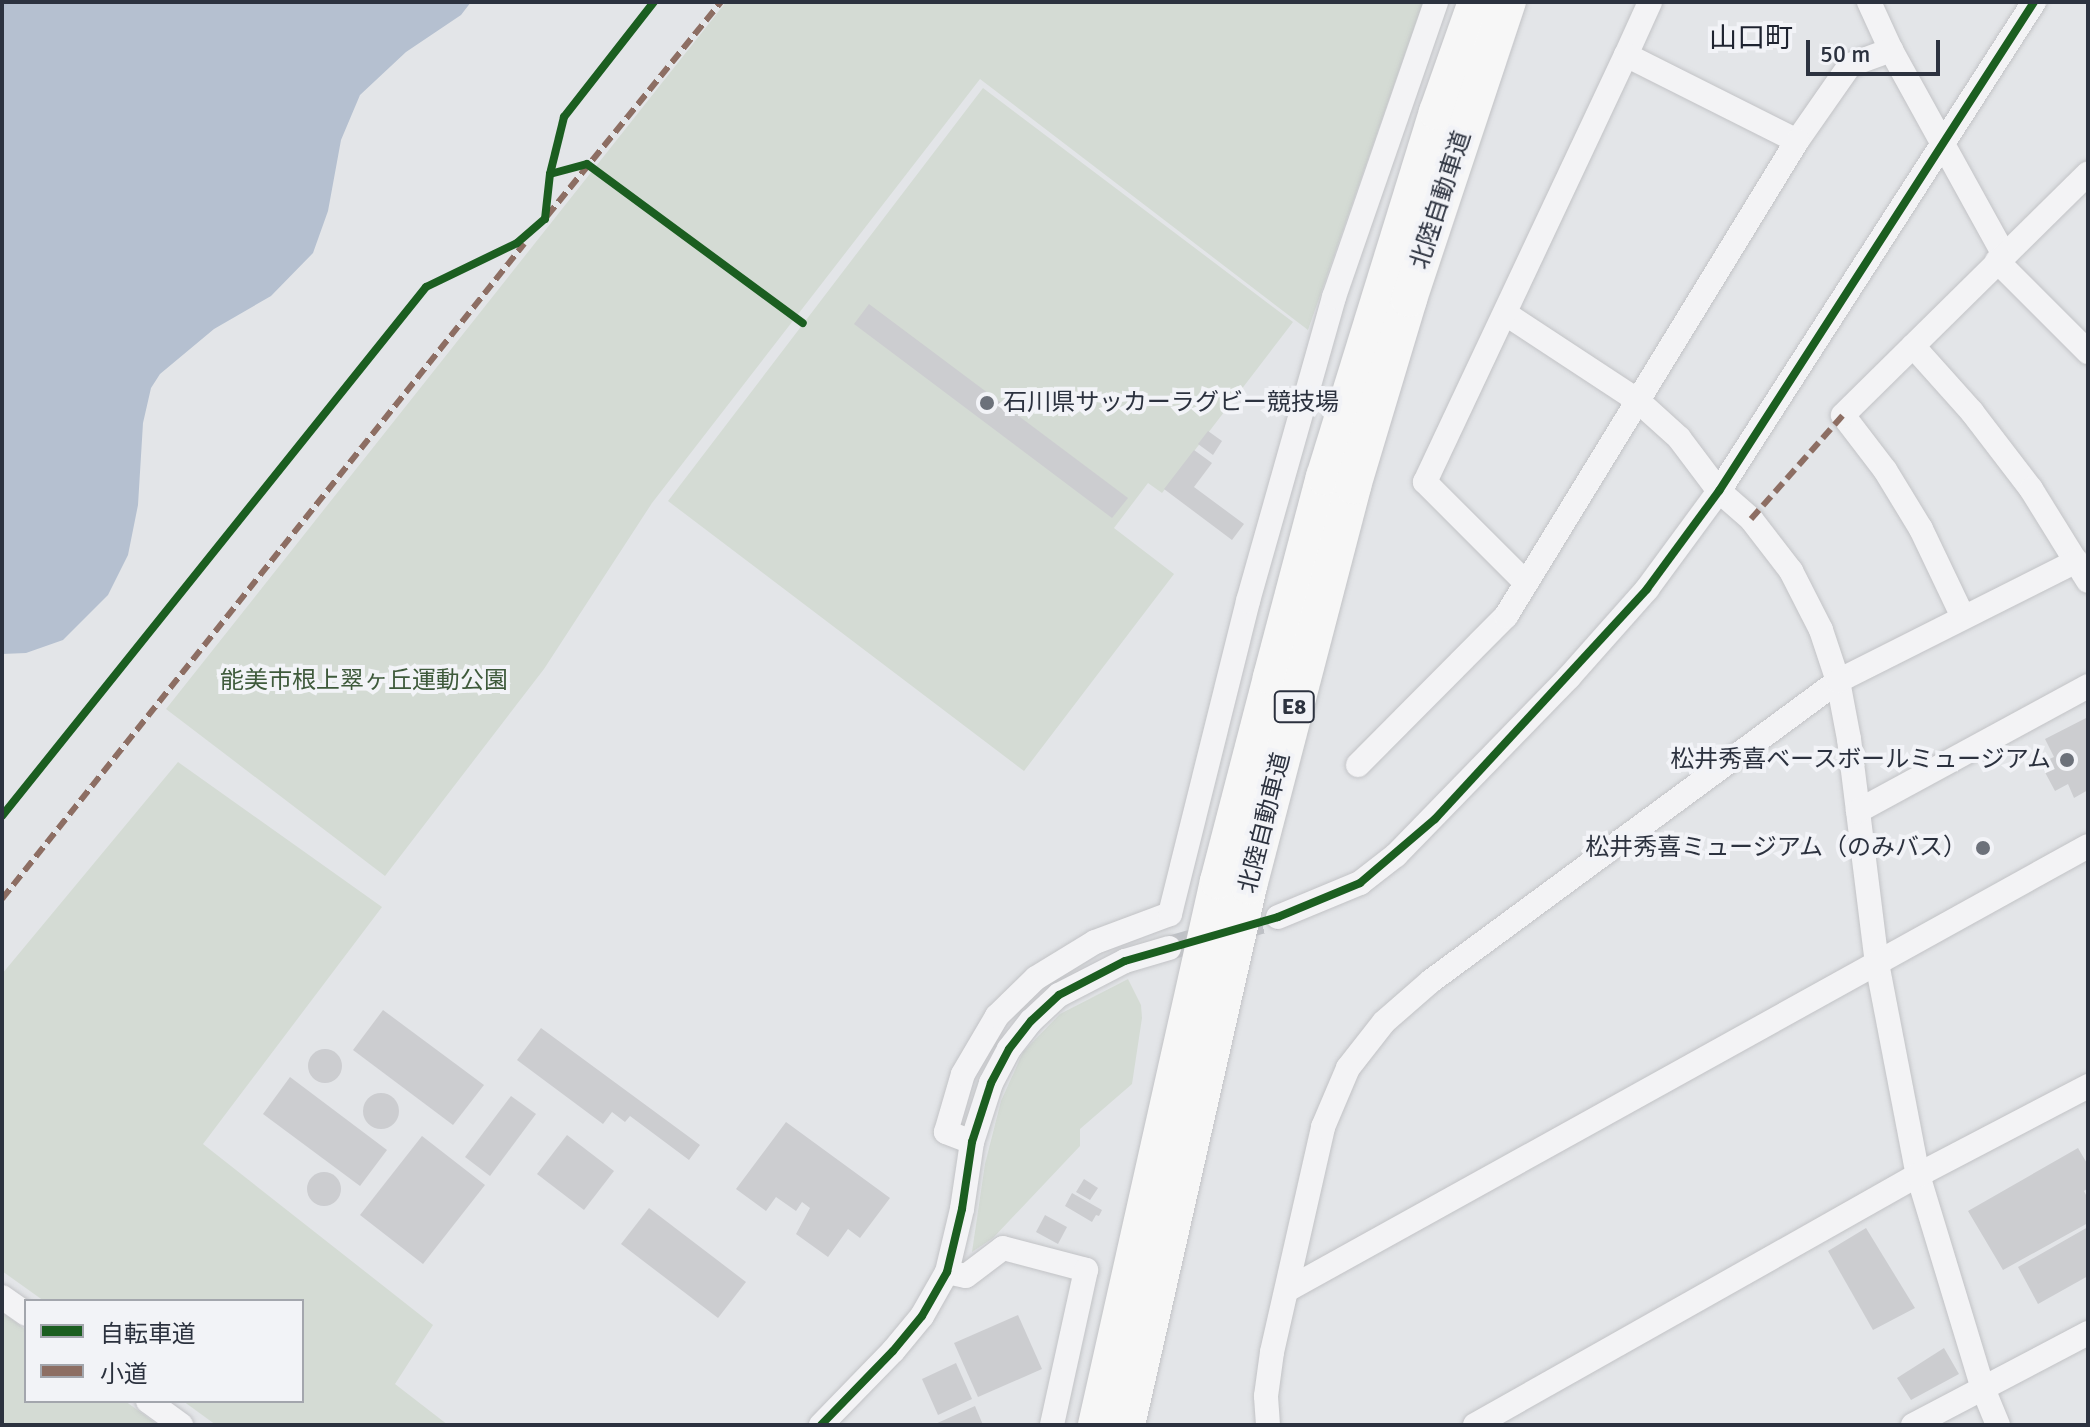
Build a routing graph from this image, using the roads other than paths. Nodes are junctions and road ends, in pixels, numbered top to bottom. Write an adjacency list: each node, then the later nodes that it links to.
1 (1436, 2): 30 (street)
2 (1476, 2): 42 (highway, 北陸自動車道 / E8)
3 (1508, 2): 43 (highway, 北陸自動車道 / E8)
4 (1650, 2): 8 (street)
5 (1869, 2): 7 (street)
6 (2034, 2): 10 (street)
7 (1891, 50): 9 (street); 10 (street)
8 (1626, 55): 9 (street); 13 (street)
9 (1797, 141): 16 (street)
10 (1942, 145): 12 (street); 17 (street)
11 (2088, 173): 12 (street)
12 (2000, 258): 14 (street); 15 (street)
13 (1506, 314): 16 (street); 19 (street)
14 (1913, 346): 18 (street); 20 (street)
15 (2088, 352)
16 (1637, 400): 17 (street); 19 (street)
17 (1719, 491): 21 (street); 26 (street)
18 (2082, 571): 20 (street)
19 (1526, 583): 23 (street)
20 (1963, 617): 21 (street)
21 (1838, 681): 24 (street); 33 (street)
22 (2088, 686): 24 (street)
23 (1358, 765)
24 (1858, 811): 28 (street)
25 (2088, 846): 28 (street)
26 (1278, 917)
27 (1169, 948): 30 (street)
28 (1877, 963): 31 (street); 33 (street)
29 (2088, 1086): 31 (street)
30 (972, 1142): 32 (street)
31 (1918, 1175): 37 (street); 45 (street)
32 (947, 1272): 40 (street); 41 (street)
33 (1287, 1290): 44 (street)
34 (2, 1297): 35 (street)
35 (24, 1313)
36 (2088, 1333): 37 (street)
37 (1982, 1386): 46 (street); 47 (street)
38 (151, 1403): 39 (street)
39 (181, 1425)
40 (821, 1425)
41 (1052, 1425)
42 (1096, 1425)
43 (1127, 1425)
44 (1268, 1425)
45 (1475, 1425)
46 (1913, 1425)
47 (1998, 1425)

